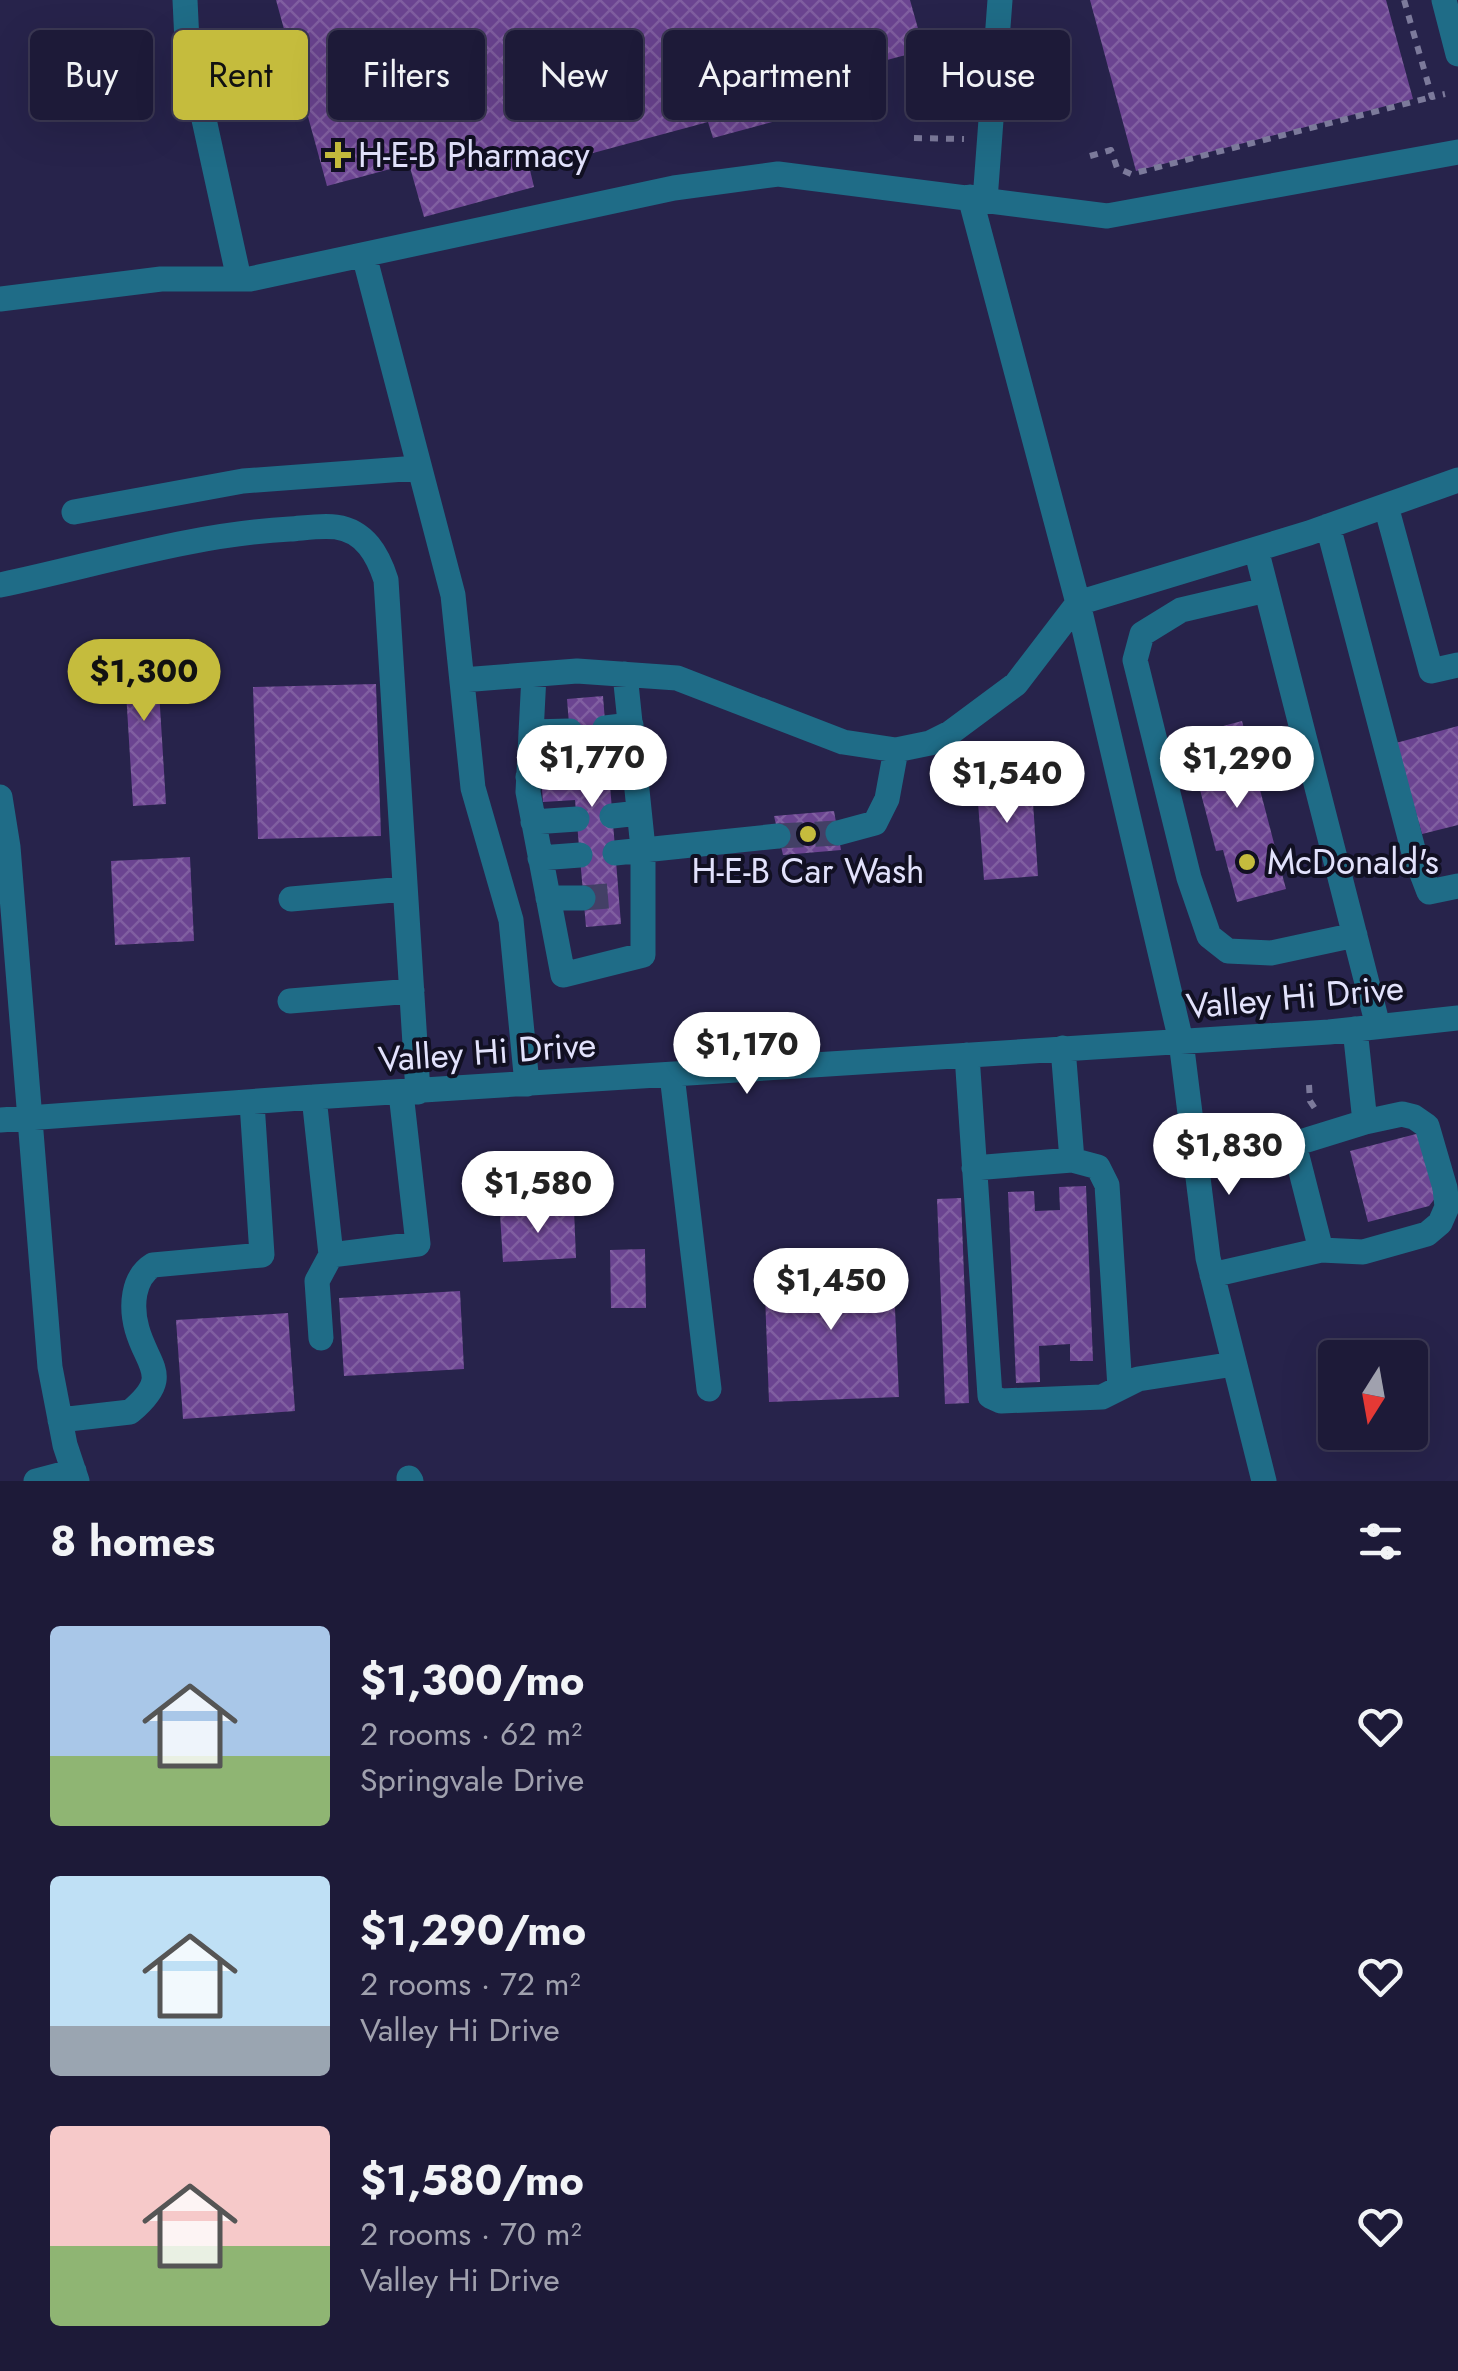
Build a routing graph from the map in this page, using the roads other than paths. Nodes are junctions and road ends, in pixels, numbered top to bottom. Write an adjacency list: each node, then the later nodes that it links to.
1 (185, 0): 8 (street)
2 (1000, 0): 6 (street)
3 (1444, 0): 4 (street)
4 (1458, 54)
5 (1458, 152): 6 (street)
6 (978, 198): 7 (street); 18 (street)
7 (364, 255): 8 (street); 10 (street)
8 (238, 279): 9 (street)
9 (0, 299)
10 (418, 468): 13 (street); 24 (street)
11 (1458, 480): 12 (street)
12 (1386, 506): 14 (street); 20 (street)
13 (74, 512)
14 (1328, 526): 15 (street); 43 (street)
15 (1256, 549): 17 (street); 18 (street)
16 (0, 585): 44 (street)
17 (1266, 590): 19 (street); 48 (street)
18 (1078, 603): 21 (street); 27 (street)
19 (1135, 660): 21 (street); 48 (street)
20 (1458, 664)
21 (1093, 665): 55 (street)
22 (625, 674): 23 (street); 27 (street); 28 (street)
23 (534, 675): 24 (street); 26 (street)
24 (462, 680): 50 (street)
25 (570, 731): 26 (street)
26 (530, 732): 31 (street)
27 (896, 750): 37 (street)
28 (635, 768): 29 (street); 33 (street)
29 (609, 771)
30 (573, 774): 31 (street)
31 (528, 776): 36 (street)
32 (1, 812): 63 (street)
33 (640, 812): 34 (street); 39 (street)
34 (612, 816)
35 (577, 819): 36 (street)
36 (533, 822): 42 (street)
37 (838, 833)
38 (778, 836): 39 (street)
39 (643, 848): 40 (street); 49 (street)
40 (615, 853)
41 (580, 855): 42 (street)
42 (540, 858): 45 (street)
43 (1458, 886)
44 (405, 889): 47 (street); 51 (street)
45 (548, 898): 46 (street); 49 (street)
46 (583, 898)
47 (291, 900)
48 (1355, 935): 54 (street)
49 (564, 974): 50 (street)
50 (518, 980): 59 (street)
51 (412, 991): 52 (street); 60 (street)
52 (290, 1001)
53 (1458, 1018): 54 (street, Valley Hi Drive)
54 (1366, 1027): 55 (street, Valley Hi Drive); 65 (street)
55 (1181, 1041): 56 (street, Valley Hi Drive); 70 (street)
56 (1063, 1048): 57 (street, Valley Hi Drive); 66 (street)
57 (968, 1055): 58 (street, Valley Hi Drive); 67 (street)
58 (672, 1075): 59 (street, Valley Hi Drive); 73 (street)
59 (528, 1084): 60 (street, Valley Hi Drive)
60 (409, 1092): 61 (street, Valley Hi Drive); 69 (street)
61 (314, 1096): 62 (street, Valley Hi Drive); 69 (street)
62 (252, 1103): 63 (street, Valley Hi Drive); 75 (street)
63 (30, 1118): 64 (street, Valley Hi Drive); 75 (street)
64 (0, 1120)
65 (1365, 1122): 68 (street); 68 (street)
66 (1072, 1160): 67 (street); 74 (street)
67 (974, 1168): 74 (street)
68 (1321, 1250): 70 (street)
69 (331, 1254): 71 (street)
70 (1212, 1275): 72 (street)
71 (320, 1338)
72 (1234, 1364): 74 (street); 78 (street)
73 (710, 1388)
74 (1120, 1388)
75 (60, 1420): 76 (street)
76 (76, 1476): 77 (street)
77 (36, 1481)
78 (1264, 1481)

